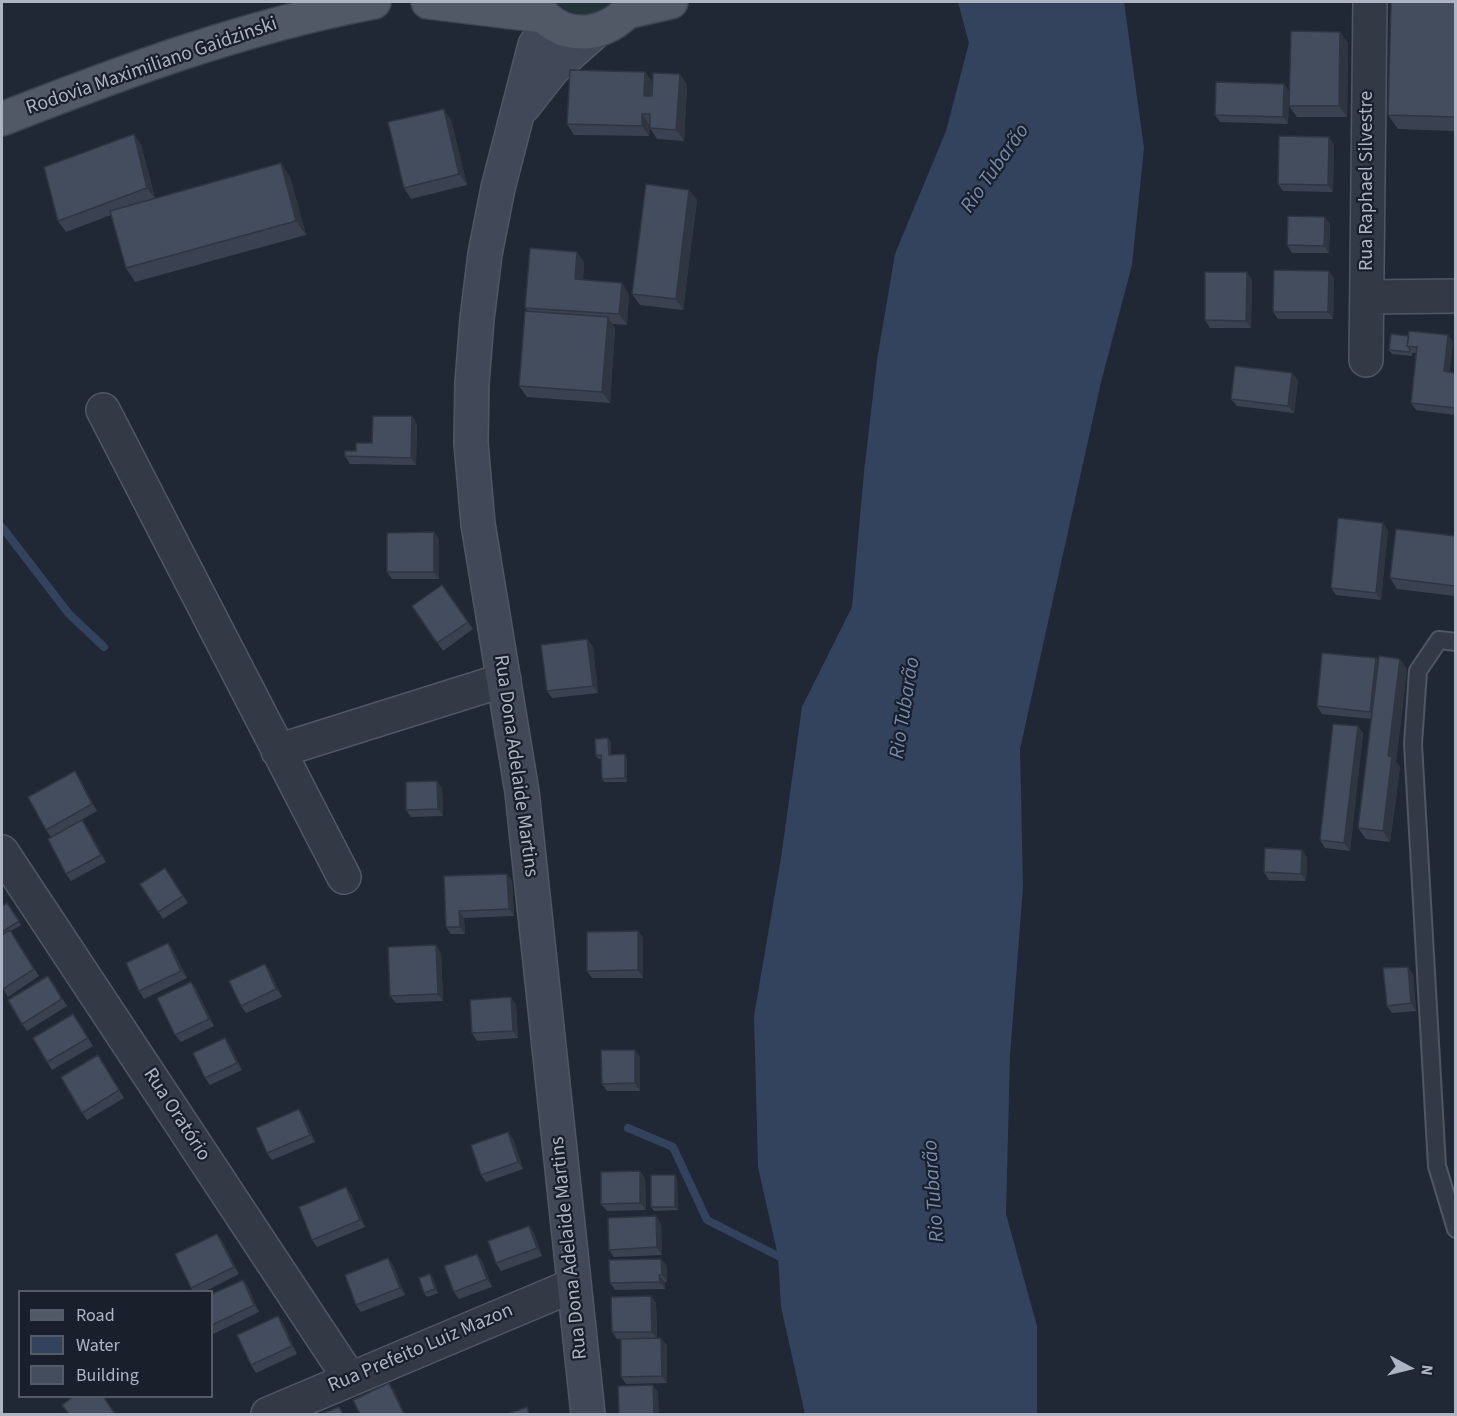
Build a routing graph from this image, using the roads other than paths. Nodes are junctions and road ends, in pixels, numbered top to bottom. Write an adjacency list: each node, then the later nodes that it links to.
1 (374, 2): 8 (main road, Rodovia Maximiliano Gaidzinski)
2 (428, 2): 6 (main road)
3 (671, 2): 5 (main road)
4 (1370, 2): 11 (street, Rua Raphael Silvestre)
5 (631, 7): 7 (main road)
6 (543, 13): 7 (main road); 9 (street, Rua Dona Adelaide Martins)
7 (596, 31): 9 (street, Rua Dona Adelaide Martins)
8 (2, 119)
9 (515, 120): 15 (street, Rua Dona Adelaide Martins)
10 (1455, 296): 11 (street)
11 (1367, 297): 12 (street, Rua Raphael Silvestre)
12 (1366, 360)
13 (103, 410): 16 (street)
14 (1455, 642): 19 (lane)
15 (504, 680): 16 (street); 20 (street, Rua Dona Adelaide Martins)
16 (278, 751): 18 (street)
17 (2, 852): 21 (street, Rua Oratório)
18 (344, 877)
19 (1455, 1228)
20 (574, 1285): 21 (street, Rua Prefeito Luiz Mazon); 23 (street, Rua Dona Adelaide Martins)
21 (350, 1379): 22 (street, Rua Prefeito Luiz Mazon)
22 (268, 1414)
23 (588, 1414)

